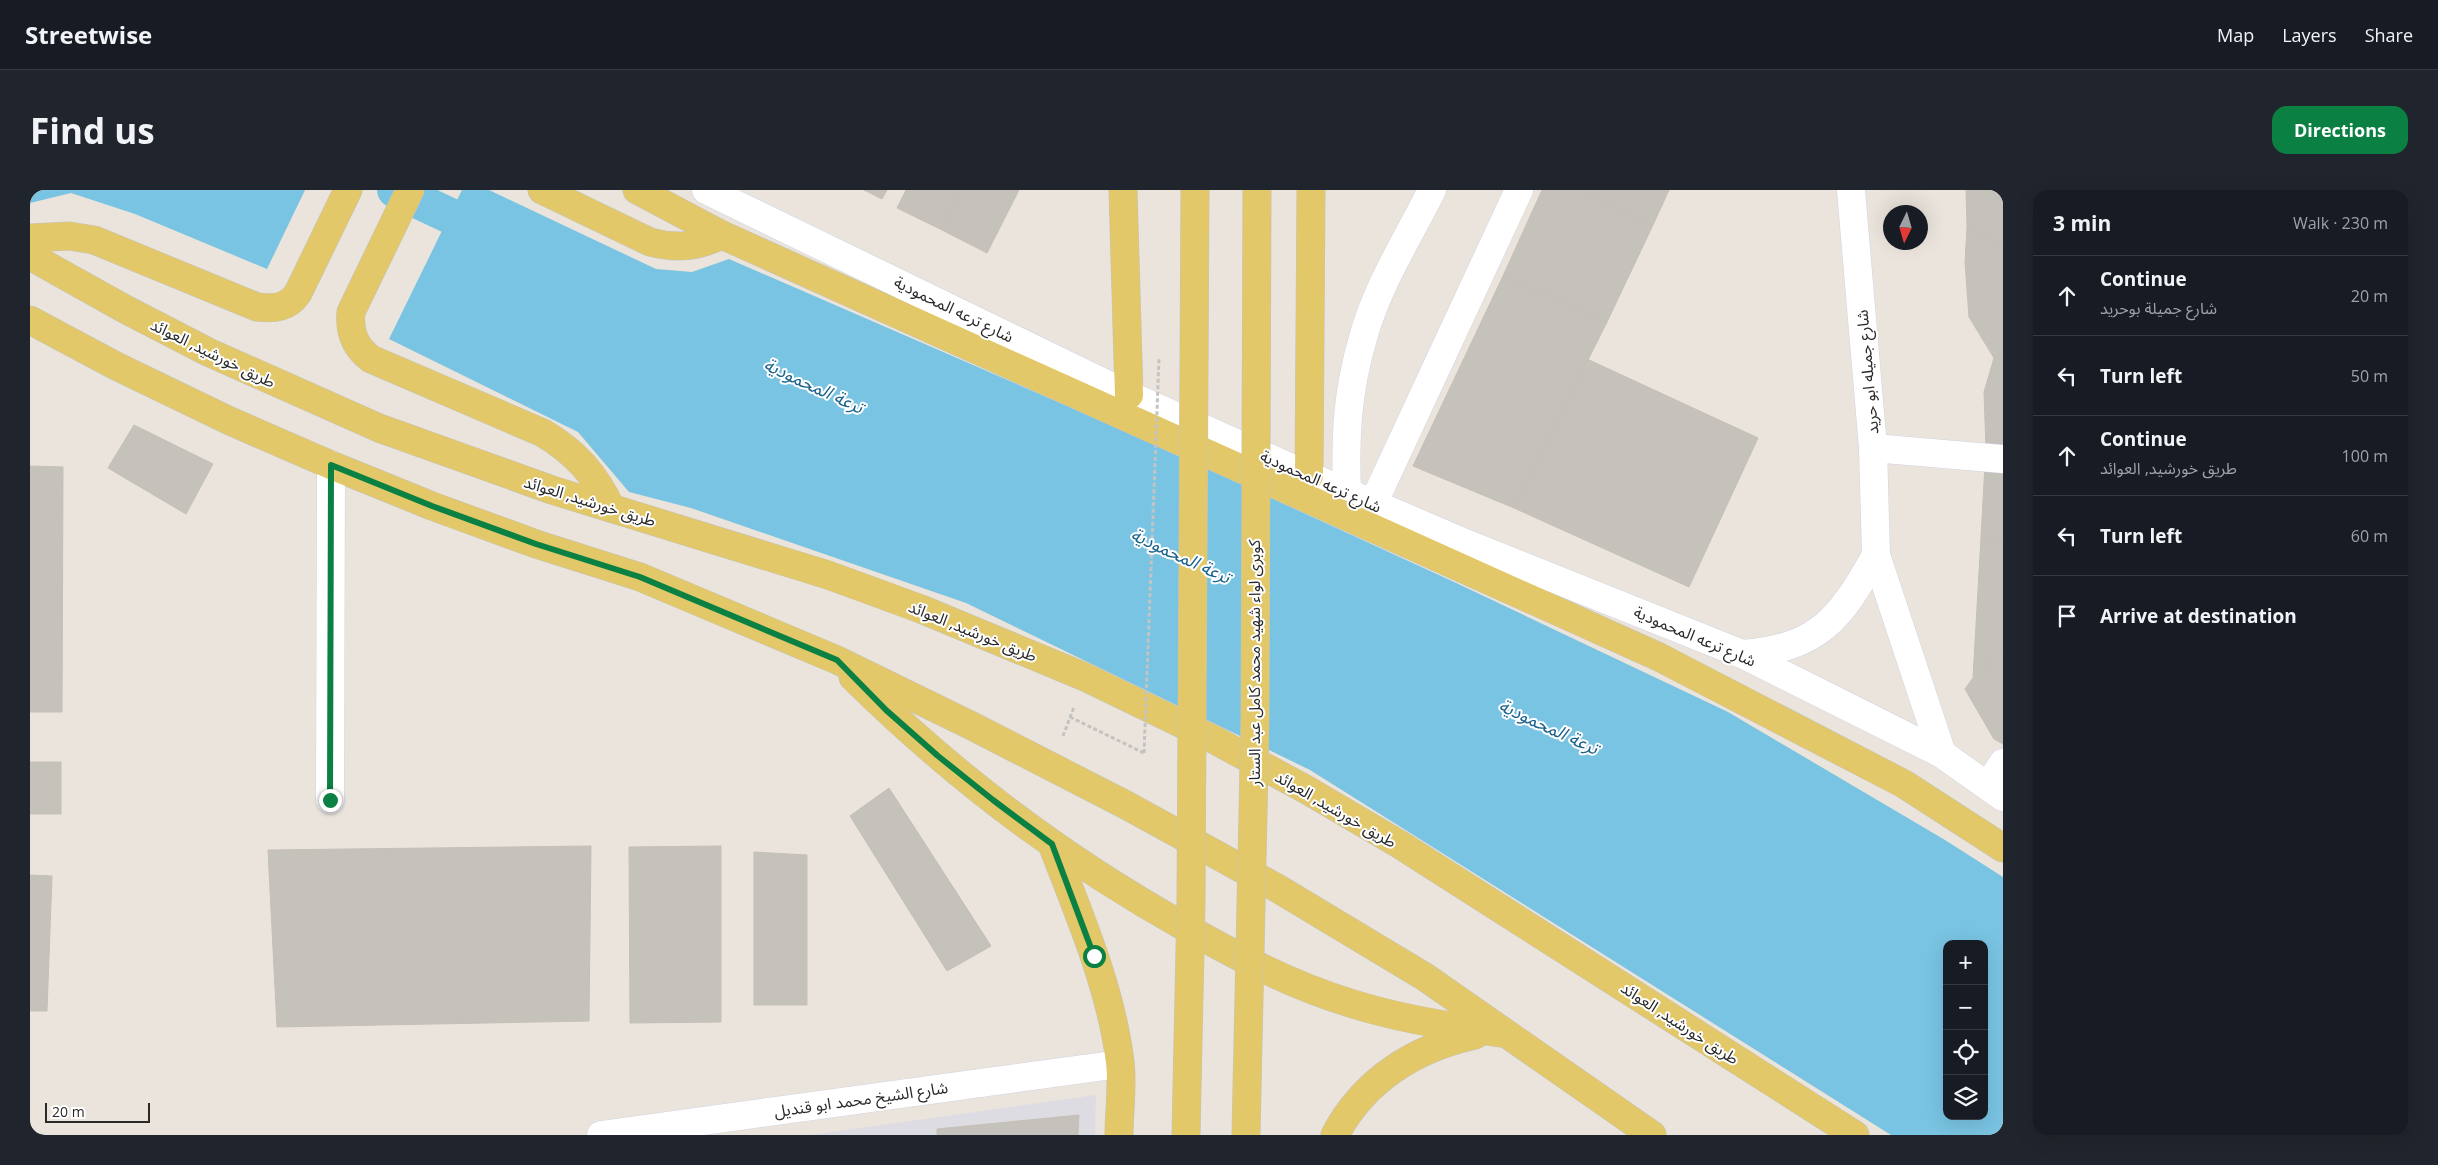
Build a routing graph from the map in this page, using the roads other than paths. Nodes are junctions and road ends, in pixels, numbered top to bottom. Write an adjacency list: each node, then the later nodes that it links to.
1 (348, 190): 14 (main road)
2 (410, 190): 24 (main road)
3 (542, 190): 13 (main road)
4 (637, 190): 13 (main road)
5 (706, 190): 17 (street, شارع ترعه المحمودية)
6 (1123, 190): 17 (main road)
7 (1195, 190): 38 (main road, bridge)
8 (1257, 190): 39 (main road, كوبرى لواء شهيد محمد كامل عبد الستار, bridge)
9 (1311, 190): 21 (main road)
10 (1432, 190): 22 (street)
11 (1519, 190): 23 (street)
12 (1851, 190): 18 (street, شارع جميله ابو حريد)
13 (722, 235): 33 (main road)
14 (30, 238)
15 (30, 256): 24 (main road, طريق خورشيد, العوائد)
16 (30, 320): 20 (main road)
17 (1129, 395): 21 (street, شارع ترعه المحمودية)
18 (1873, 448): 19 (street); 25 (street, شارع جميله ابو حريد)
19 (2003, 459)
20 (331, 465): 27 (main road); 31 (street)
21 (1309, 476): 22 (street, شارع ترعه المحمودية)
22 (1347, 492): 23 (street, شارع ترعه المحمودية)
23 (1374, 504): 26 (street, شارع ترعه المحمودية)
24 (611, 508): 42 (main road, طريق خورشيد, العوائد)
25 (1876, 555): 26 (street); 28 (street, شارع جميله ابو حريد)
26 (1742, 654): 28 (street, شارع ترعه المحمودية)
27 (837, 660): 32 (main road); 34 (main road)
28 (1942, 754): 30 (street, شارع ترعه المحمودية)
29 (2003, 763): 30 (street)
30 (1996, 792)
31 (330, 800)
32 (1052, 844): 34 (main road); 35 (main road)
33 (2003, 848)
34 (1506, 1033): 40 (main road); 41 (main road)
35 (1120, 1064): 36 (street, شارع الشيخ محمد ابو قنديل); 37 (main road)
36 (601, 1135)
37 (1119, 1135)
38 (1186, 1135)
39 (1246, 1135)
40 (1335, 1135)
41 (1652, 1135)
42 (1855, 1135)

